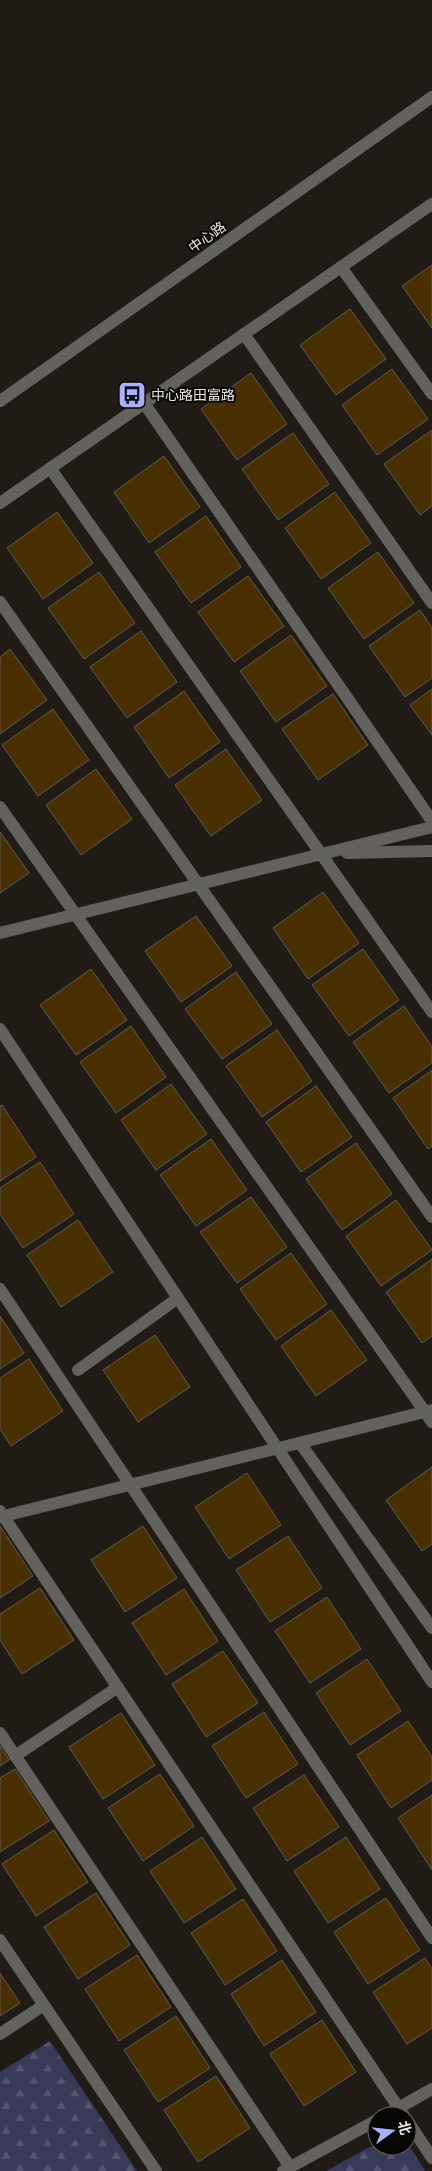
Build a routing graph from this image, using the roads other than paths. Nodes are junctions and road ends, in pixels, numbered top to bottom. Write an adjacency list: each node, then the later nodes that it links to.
1 (432, 97): 6 (street, 中心路)
2 (432, 204): 3 (street)
3 (341, 267): 4 (street); 5 (street)
4 (244, 334): 7 (street); 11 (street)
5 (432, 394)
6 (0, 401)
7 (144, 403): 8 (street); 13 (street)
8 (50, 468): 9 (street); 16 (street)
9 (0, 503)
10 (0, 602): 17 (street)
11 (432, 603)
12 (0, 807): 18 (street)
13 (432, 821)
14 (432, 827): 16 (street)
15 (432, 851): 16 (street)
16 (321, 854): 17 (street); 20 (street)
17 (198, 884): 18 (street); 22 (street)
18 (76, 914): 19 (street); 26 (street)
19 (0, 933)
20 (432, 1012)
21 (0, 1029): 24 (street)
22 (432, 1217)
23 (0, 1290): 29 (street)
24 (178, 1298): 25 (street); 28 (street)
25 (78, 1370)
26 (430, 1414): 27 (street)
27 (300, 1443): 28 (street); 31 (street)
28 (278, 1448): 29 (street); 32 (street)
29 (130, 1485): 30 (street); 36 (street)
30 (1, 1515): 33 (street)
31 (432, 1628)
32 (432, 1682)
33 (118, 1687): 35 (street); 41 (street)
34 (0, 1733): 35 (street)
35 (15, 1756): 46 (street)
36 (432, 1938)
37 (0, 1940): 38 (street)
38 (44, 2005): 39 (street); 47 (street)
39 (0, 2034)
40 (432, 2090): 42 (street)
41 (398, 2106)
42 (410, 2106)
43 (367, 2125): 46 (street)
44 (417, 2135): 45 (street)
45 (432, 2158)
46 (286, 2169)
47 (156, 2171)

